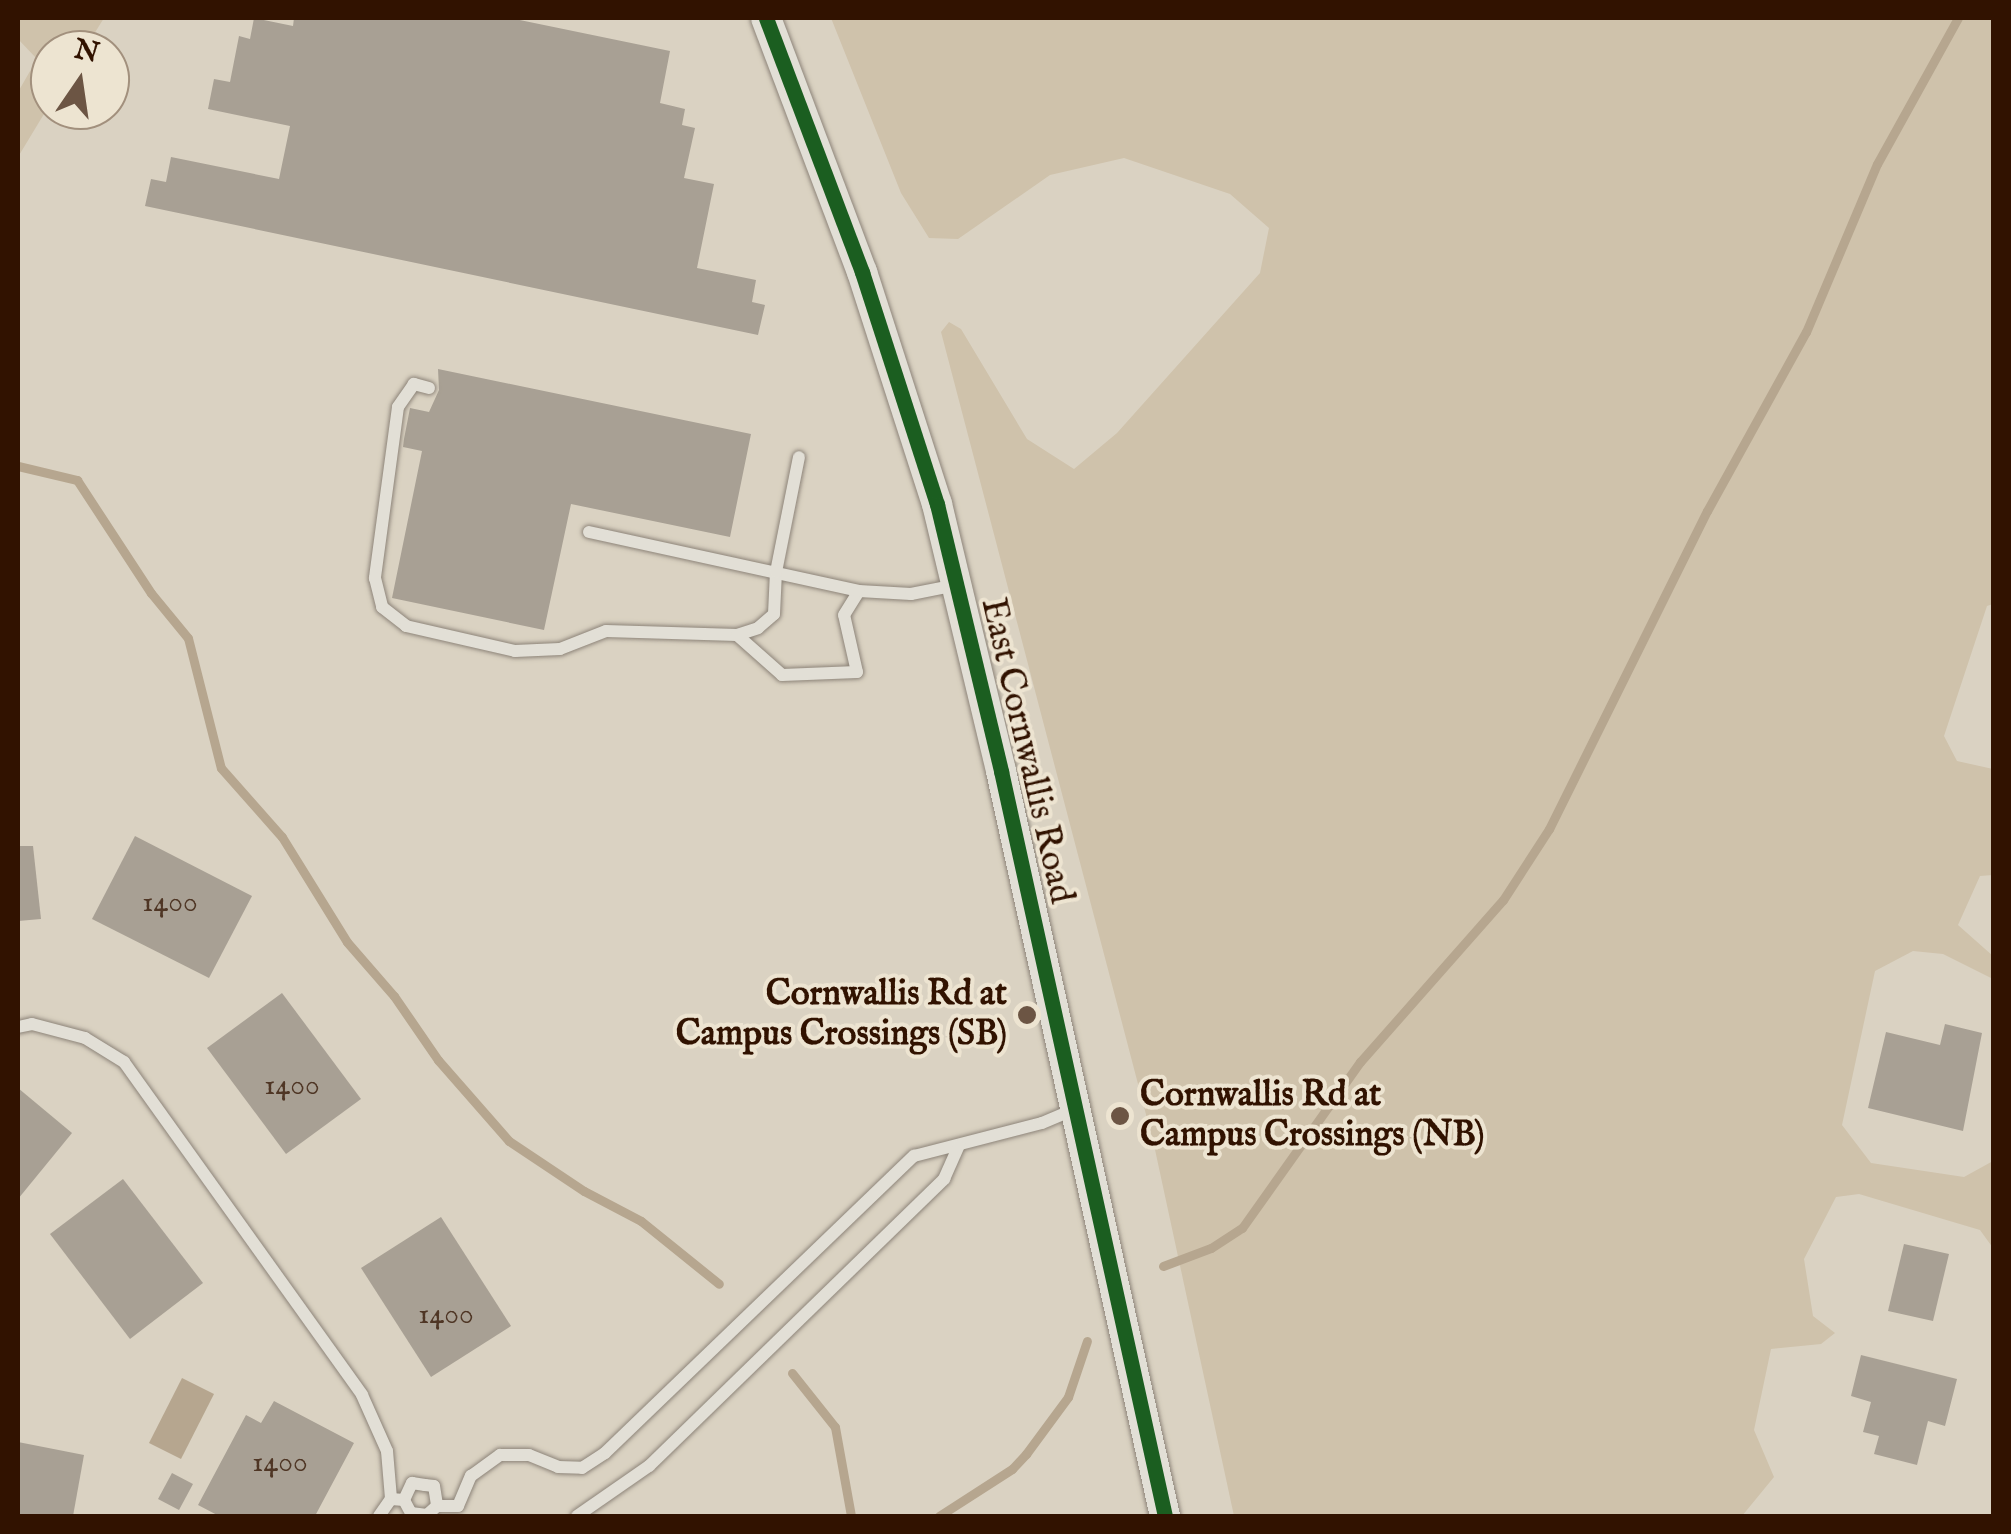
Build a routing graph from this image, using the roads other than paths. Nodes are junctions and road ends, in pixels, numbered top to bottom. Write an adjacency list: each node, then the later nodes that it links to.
1 (766, 18): 6 (street, East Cornwallis Road)
2 (428, 388): 8 (lane)
3 (798, 456): 5 (lane)
4 (588, 532): 5 (lane)
5 (776, 572): 7 (lane); 8 (lane)
6 (957, 585): 7 (lane); 10 (street, East Cornwallis Road)
7 (859, 591): 8 (lane)
8 (737, 635)
9 (18, 1027): 12 (lane)
10 (1076, 1109): 11 (lane); 17 (street, East Cornwallis Road)
11 (959, 1146): 14 (lane); 16 (lane)
12 (398, 1500): 13 (lane); 13 (lane); 15 (lane)
13 (437, 1506): 14 (lane)
14 (462, 1511)
15 (379, 1516)
16 (578, 1516)
17 (1165, 1516)

